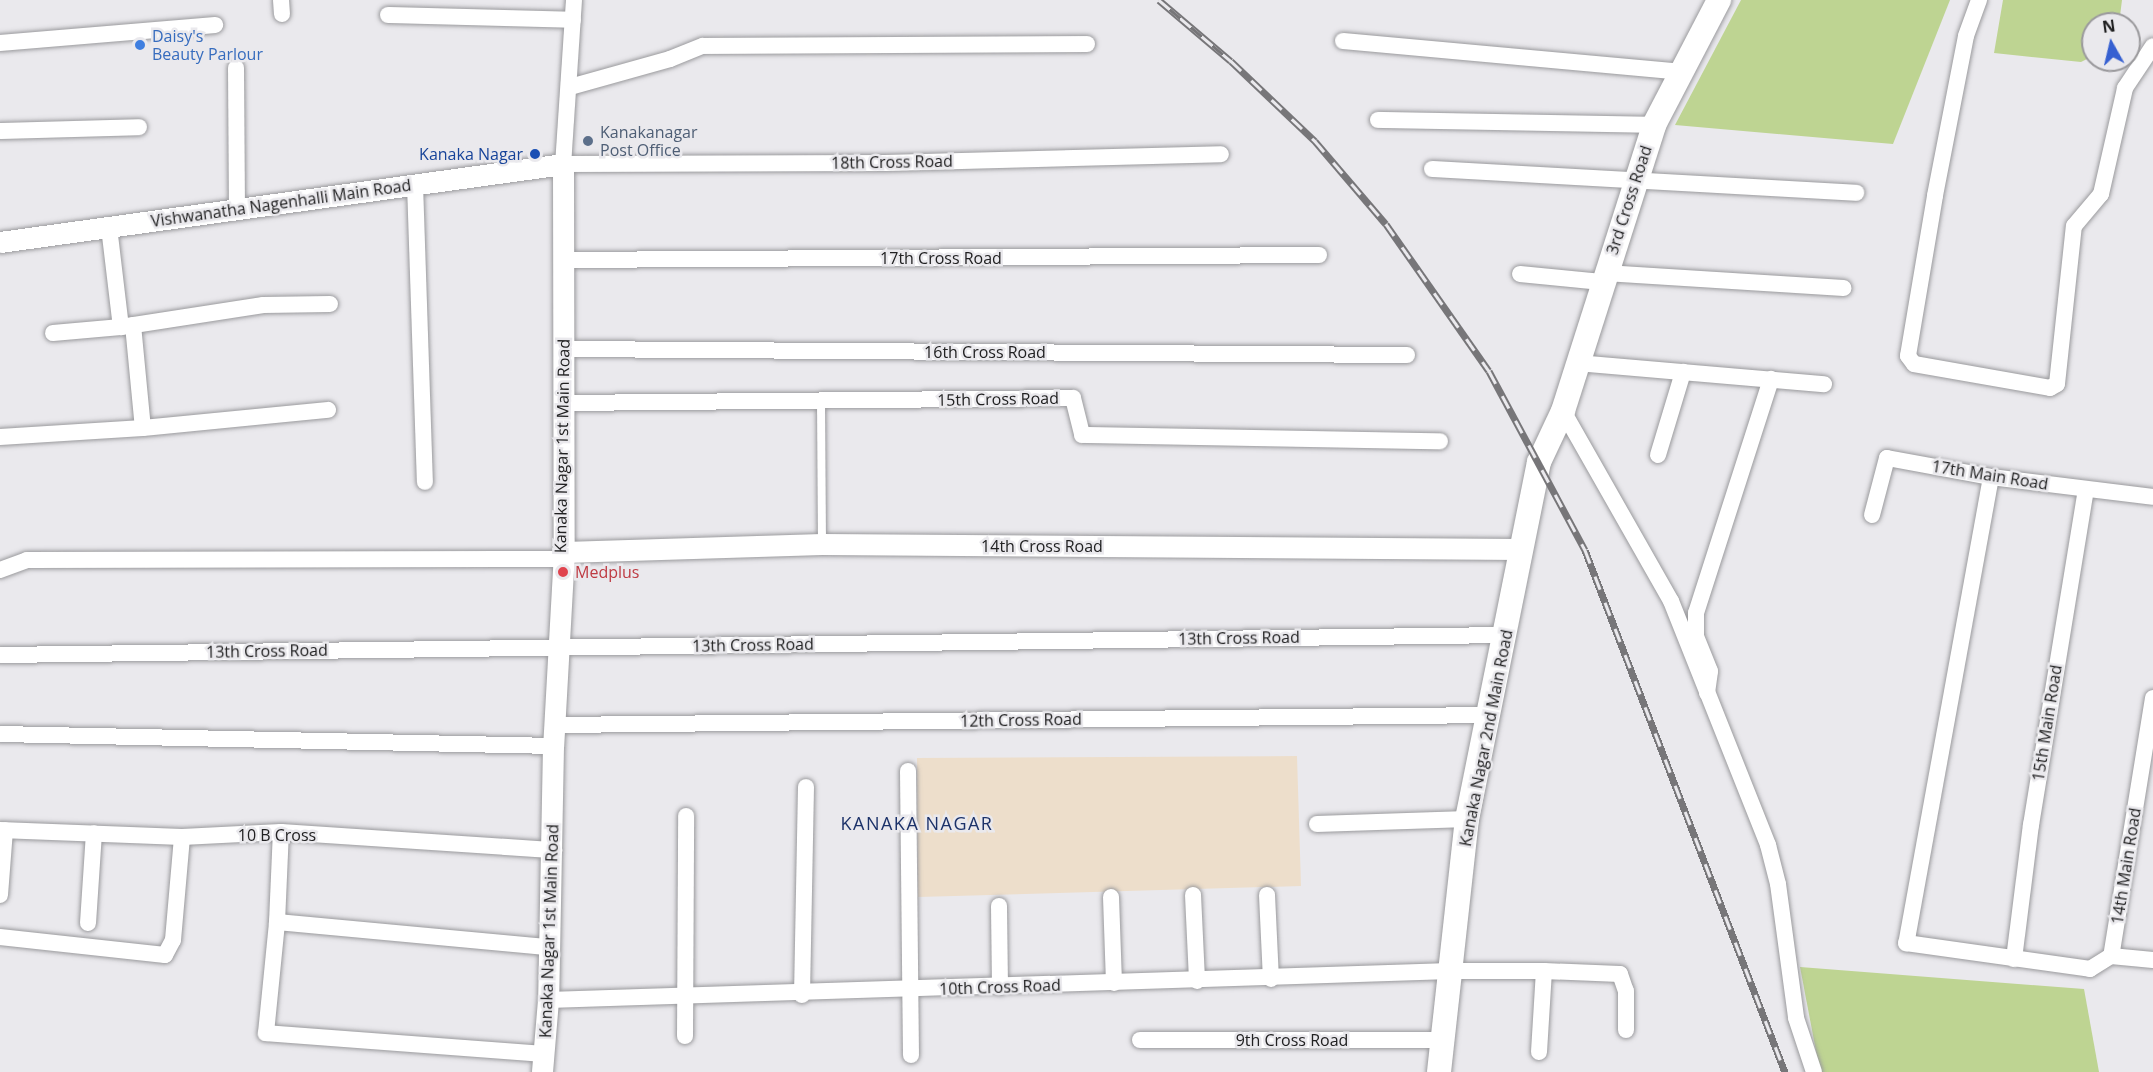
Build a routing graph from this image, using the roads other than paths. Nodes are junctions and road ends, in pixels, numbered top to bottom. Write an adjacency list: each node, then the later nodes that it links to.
1 (574, 0): 5 (street, Kanaka Nagar 1st Main Road)
2 (1719, 0): 12 (main road, 3rd Cross Road)
3 (1979, 0): 10 (street)
4 (388, 15): 5 (street)
5 (573, 20): 13 (street, Kanaka Nagar 1st Main Road)
6 (215, 25): 8 (street)
7 (1343, 40): 12 (street)
8 (0, 43)
9 (1087, 44): 13 (street)
10 (2153, 46)
11 (236, 68): 24 (street)
12 (1681, 72): 15 (main road, 3rd Cross Road)
13 (570, 87): 19 (street, Kanaka Nagar 1st Main Road)
14 (1378, 120): 15 (street)
15 (1654, 125): 21 (main road, 3rd Cross Road)
16 (139, 128): 17 (street)
17 (0, 130)
18 (1221, 154): 19 (street, 18th Cross Road)
19 (563, 164): 22 (street, Vishwanatha Nagenhalli Main Road); 28 (street, Kanaka Nagar 1st Main Road)
20 (1432, 169): 21 (street)
21 (1634, 180): 23 (street); 30 (main road, 3rd Cross Road)
22 (415, 184): 24 (street, Vishwanatha Nagenhalli Main Road); 50 (street)
23 (1856, 193)
24 (237, 209): 25 (street, Vishwanatha Nagenhalli Main Road)
25 (109, 227): 26 (street, Vishwanatha Nagenhalli Main Road); 33 (street)
26 (0, 242)
27 (1319, 255): 28 (street, 17th Cross Road)
28 (563, 260): 35 (street, Kanaka Nagar 1st Main Road)
29 (1520, 274): 30 (street)
30 (1604, 277): 31 (street); 37 (main road, 3rd Cross Road)
31 (1844, 288)
32 (330, 304): 33 (street)
33 (127, 326): 34 (street); 45 (street)
34 (52, 333)
35 (564, 349): 36 (street, 16th Cross Road); 42 (street, Kanaka Nagar 1st Main Road)
36 (1407, 355)
37 (1577, 363): 38 (street); 44 (main road, 3rd Cross Road)
38 (1683, 372): 39 (street); 48 (street)
39 (1771, 379): 40 (street); 61 (street)
40 (1824, 384)
41 (822, 400): 42 (street, 15th Cross Road); 47 (street, 15th Cross Road); 54 (lane)
42 (564, 403): 56 (street, Kanaka Nagar 1st Main Road)
43 (328, 410): 45 (street)
44 (1563, 411): 55 (main road, Kanaka Nagar 2nd Main Road); 61 (street)
45 (143, 428): 46 (street)
46 (0, 437)
47 (1440, 441)
48 (1658, 455)
49 (1991, 477): 51 (street, 17th Main Road); 53 (street, 17th Main Road); 86 (street)
50 (425, 482)
51 (2086, 489): 52 (street, 17th Main Road); 86 (street, 15th Main Road)
52 (2153, 497)
53 (1872, 515)
54 (822, 544): 55 (street, 14th Cross Road); 56 (street, 14th Cross Road)
55 (1520, 549): 58 (main road, Kanaka Nagar 2nd Main Road)
56 (562, 556): 57 (street); 59 (street, Kanaka Nagar 1st Main Road)
57 (0, 570)
58 (1506, 635): 59 (street, 13th Cross Road); 63 (main road, Kanaka Nagar 2nd Main Road)
59 (558, 647): 60 (street, 13th Cross Road); 65 (street, Kanaka Nagar 1st Main Road)
60 (0, 656)
61 (1707, 693): 106 (street)
62 (2153, 698): 85 (street, 14th Main Road)
63 (1487, 715): 65 (street, 12th Cross Road); 69 (main road, Kanaka Nagar 2nd Main Road)
64 (0, 734): 65 (street, 12th Cross Road)
65 (554, 735): 75 (street, Kanaka Nagar 1st Main Road)
66 (908, 771): 94 (street)
67 (806, 787): 95 (street)
68 (686, 816): 96 (street)
69 (1467, 819): 70 (street); 88 (main road, Kanaka Nagar 2nd Main Road)
70 (1317, 824)
71 (2, 830): 73 (street, 10 B Cross); 76 (street)
72 (281, 832): 74 (street, 10 B Cross); 75 (street, 10 B Cross); 82 (street)
73 (94, 833): 74 (street, 10 B Cross); 81 (street)
74 (182, 837): 83 (street)
75 (554, 850): 84 (street, Kanaka Nagar 1st Main Road)
76 (0, 895)
77 (1192, 895): 91 (street)
78 (1267, 896): 90 (street)
79 (1112, 897): 92 (street)
80 (999, 906): 93 (street)
81 (88, 922)
82 (277, 922): 84 (street); 104 (street)
83 (0, 937)
84 (549, 947): 97 (street, Kanaka Nagar 1st Main Road)
85 (2111, 956): 86 (street); 87 (street)
86 (2014, 958)
87 (2153, 960)
88 (1451, 971): 89 (street, 10th Cross Road); 90 (street, 10th Cross Road); 101 (main road, Kanaka Nagar 2nd Main Road)
89 (1544, 971): 98 (street, 10th Cross Road); 102 (street)
90 (1271, 979): 91 (street, 10th Cross Road)
91 (1197, 981): 92 (street, 10th Cross Road)
92 (1114, 983): 93 (street, 10th Cross Road)
93 (1000, 987): 94 (street, 10th Cross Road)
94 (911, 989): 95 (street, 10th Cross Road); 103 (street)
95 (802, 995): 96 (street, 10th Cross Road)
96 (684, 998): 97 (street, 10th Cross Road); 99 (street)
97 (548, 1000): 104 (street, Kanaka Nagar 1st Main Road)
98 (1626, 1030)
99 (685, 1036)
100 (1140, 1040): 101 (street, 9th Cross Road)
101 (1444, 1040): 105 (main road, Kanaka Nagar 2nd Main Road)
102 (1539, 1052)
103 (910, 1055)
104 (543, 1063)
105 (1440, 1072)
106 (1814, 1072)

